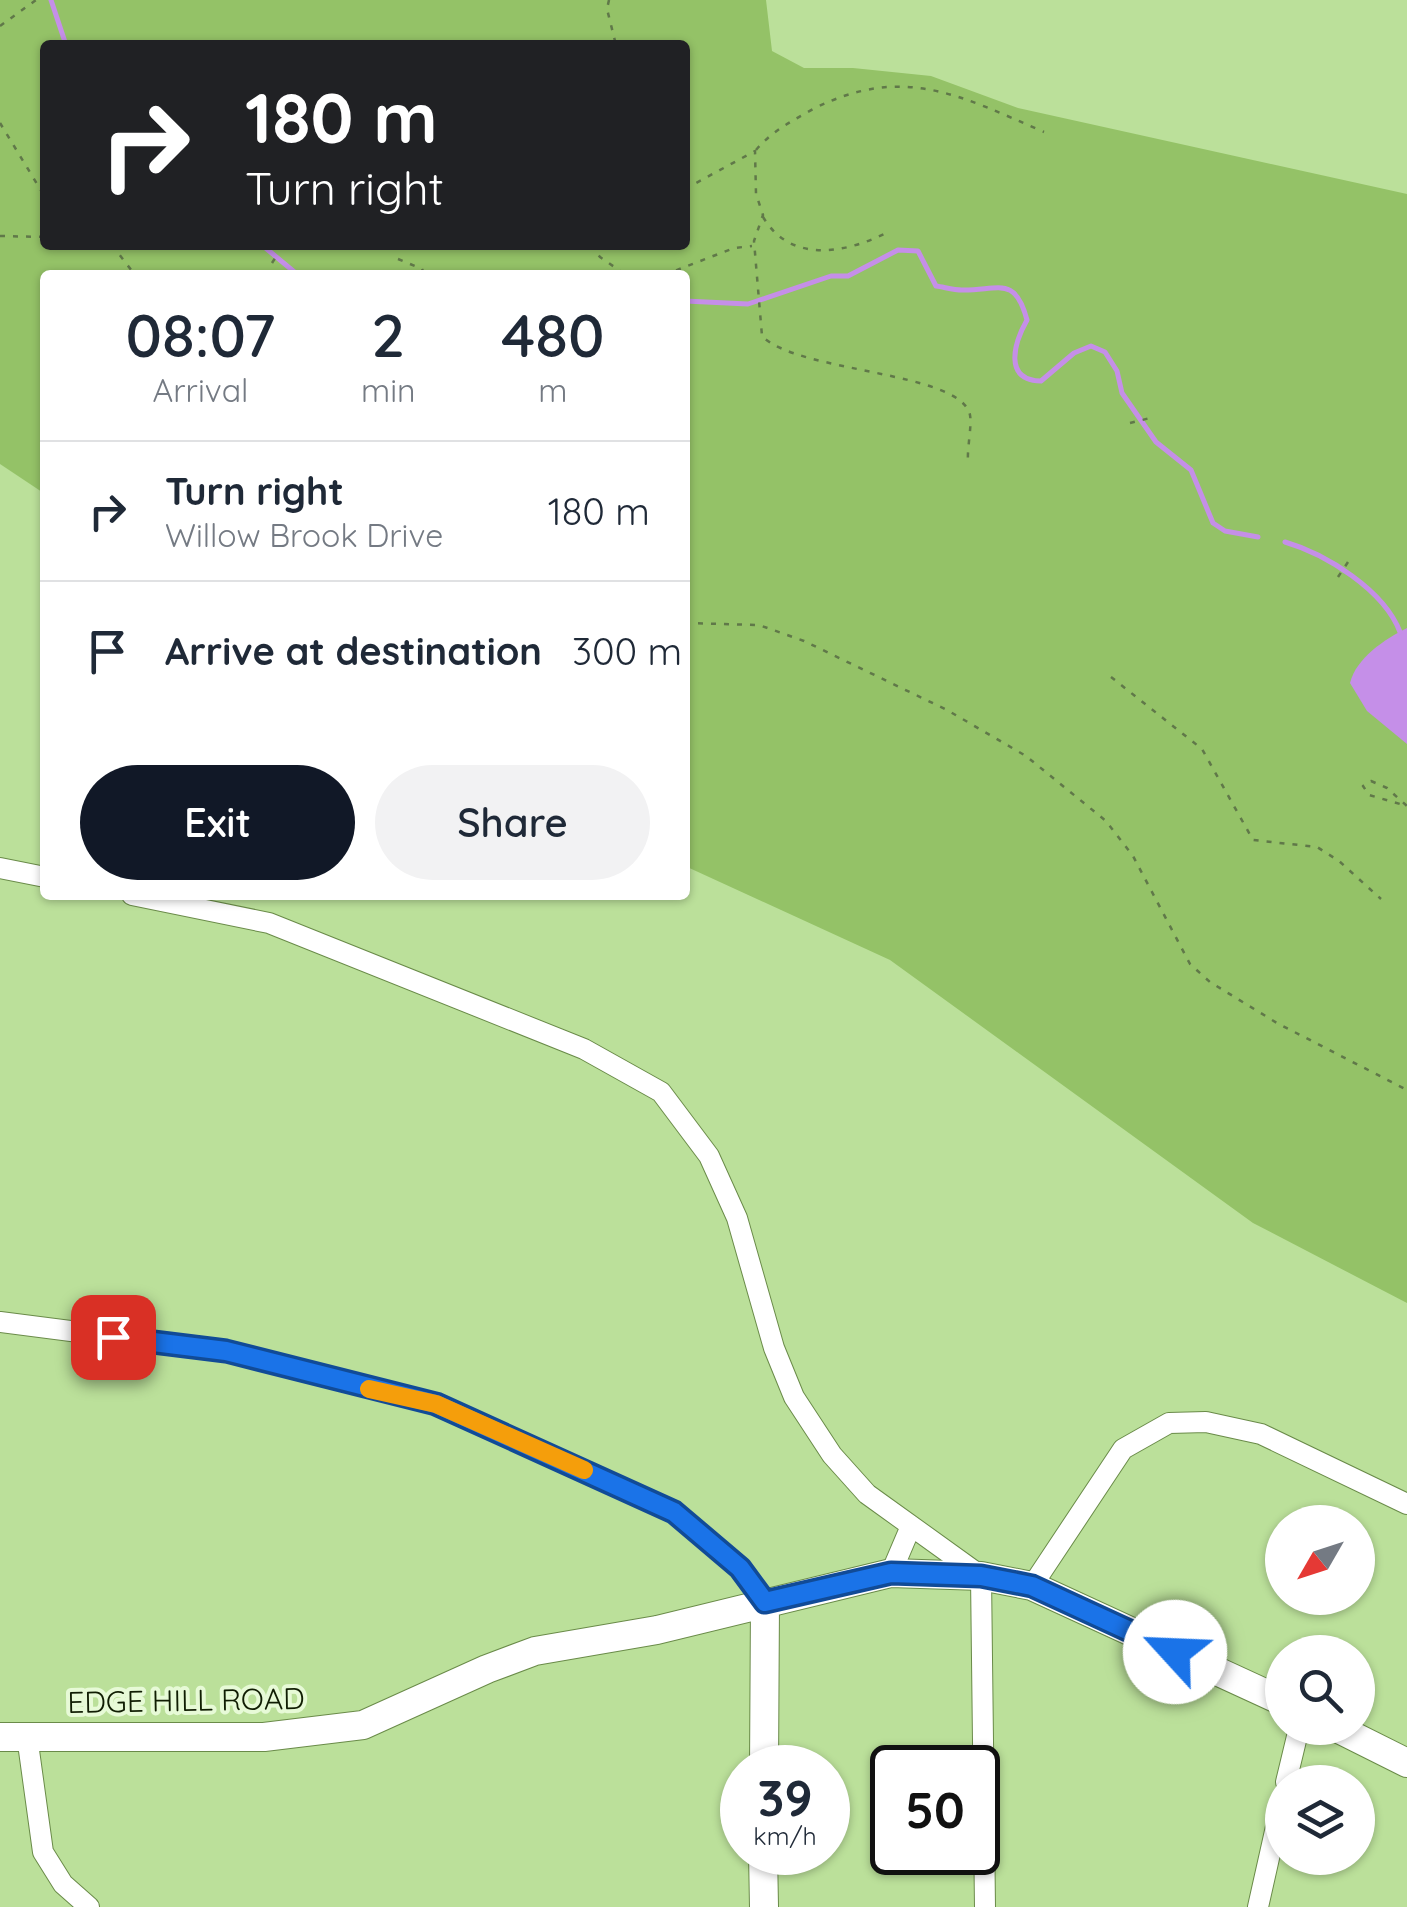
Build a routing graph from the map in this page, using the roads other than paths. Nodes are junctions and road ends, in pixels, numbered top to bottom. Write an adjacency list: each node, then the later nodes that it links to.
1 (0, 868): 2 (street)
2 (40, 876)
3 (156, 900): 6 (street)
4 (0, 1322): 10 (street)
5 (1407, 1504): 9 (street)
6 (911, 1526): 7 (street); 8 (street)
7 (891, 1573): 8 (main road, EDGE HILL ROAD); 10 (main road, EDGE HILL ROAD)
8 (981, 1576): 9 (main road, EDGE HILL ROAD); 20 (street)
9 (1032, 1586): 11 (main road, EDGE HILL ROAD)
10 (765, 1602): 12 (main road, EDGE HILL ROAD); 13 (main road)
11 (1265, 1693)
12 (14, 1736): 18 (street)
13 (764, 1745)
14 (1372, 1745): 15 (main road)
15 (1407, 1762)
16 (763, 1875): 19 (main road)
17 (1265, 1875): 21 (street)
18 (89, 1907)
19 (764, 1907)
20 (985, 1907)
21 (1258, 1907)

